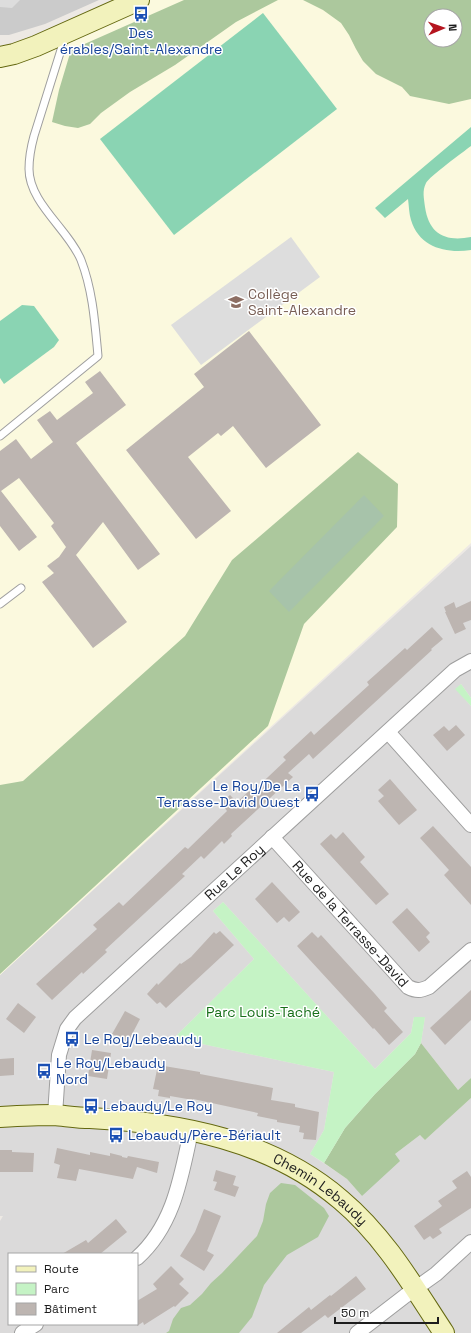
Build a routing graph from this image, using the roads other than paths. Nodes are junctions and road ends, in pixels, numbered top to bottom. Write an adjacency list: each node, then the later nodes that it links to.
1 (139, 0): 2 (street)
2 (66, 33): 3 (street); 4 (lane)
3 (5, 57)
4 (0, 436)
5 (20, 588): 6 (lane)
6 (0, 604)
7 (471, 661): 8 (street, Rue Le Roy)
8 (388, 732): 9 (street); 10 (street, Rue Le Roy)
9 (471, 825)
10 (272, 837): 11 (street, Rue de la Terrasse-David); 12 (street, Rue Le Roy)
11 (471, 950)
12 (55, 1115): 13 (street, Chemin Lebaudy); 14 (street, Chemin Lebaudy)
13 (0, 1117)
14 (191, 1130): 16 (street); 17 (street, Chemin Lebaudy)
15 (471, 1242): 17 (street)
16 (138, 1257)
17 (415, 1289): 20 (street); 21 (street, Chemin Lebaudy)
18 (34, 1325): 19 (street)
19 (22, 1333)
20 (357, 1333)
21 (444, 1333)

